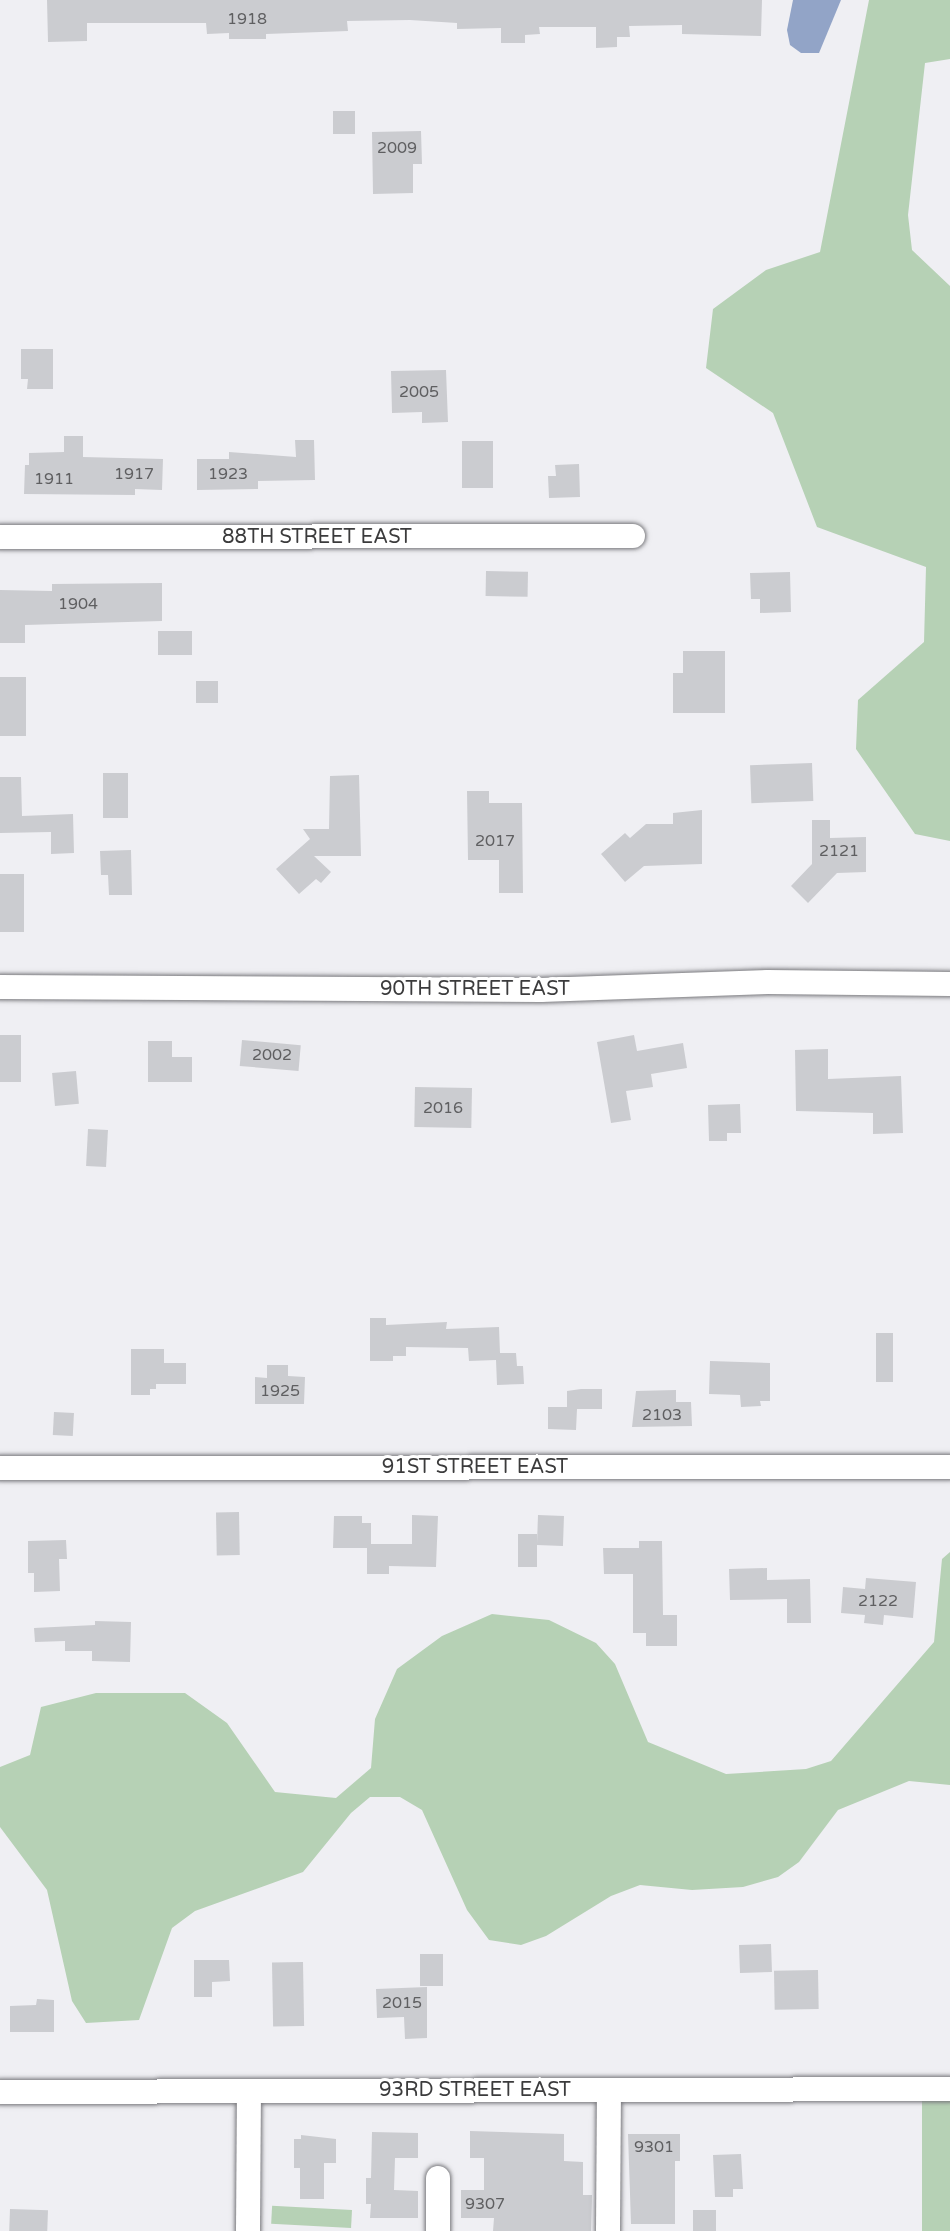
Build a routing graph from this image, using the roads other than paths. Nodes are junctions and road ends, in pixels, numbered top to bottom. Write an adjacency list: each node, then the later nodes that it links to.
1 (633, 536): 2 (street, 88TH STREET EAST)
2 (0, 537)
3 (950, 984): 4 (street, 90TH STREET EAST)
4 (0, 987)
5 (950, 1467): 6 (street, 91ST STREET EAST)
6 (0, 1468)
7 (950, 2089): 8 (street, 93RD STREET EAST)
8 (609, 2090): 9 (street, 93RD STREET EAST); 14 (street)
9 (249, 2091): 10 (street, 93RD STREET EAST); 12 (street)
10 (0, 2092)
11 (438, 2178): 13 (street)
12 (248, 2231)
13 (438, 2231)
14 (608, 2231)

